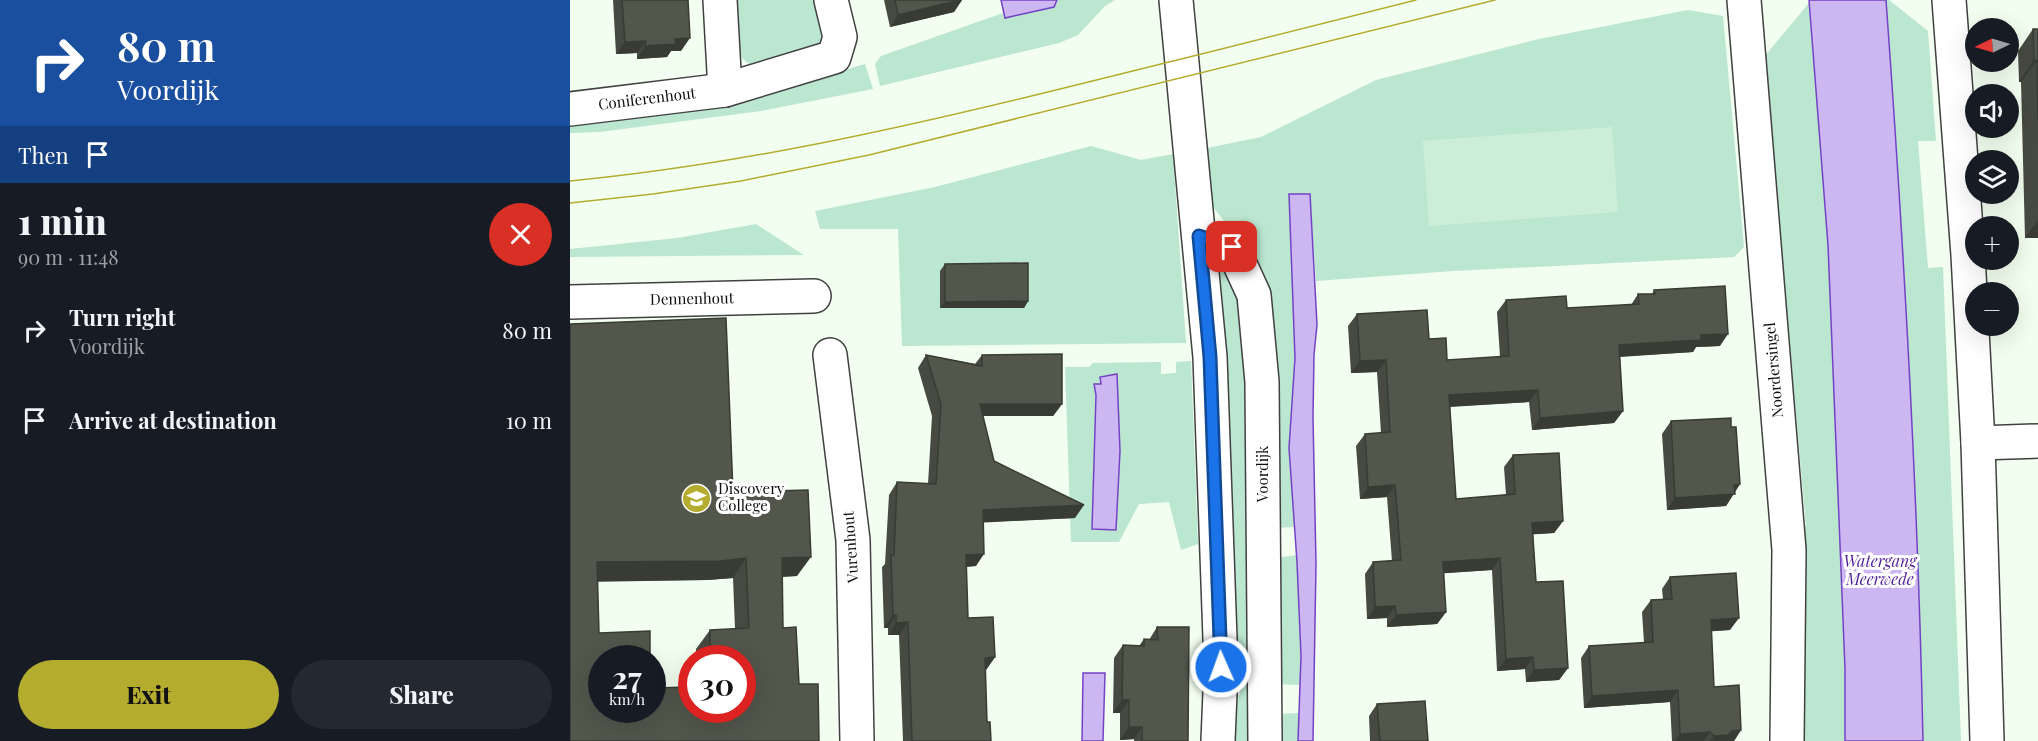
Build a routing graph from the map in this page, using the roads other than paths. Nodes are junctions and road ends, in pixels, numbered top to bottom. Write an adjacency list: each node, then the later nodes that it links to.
1 (720, 0): 6 (street)
2 (831, 0): 6 (street, Coniferenhout)
3 (1176, 0): 8 (street)
4 (1744, 0): 17 (street, Noordersingel)
5 (1949, 0): 13 (street)
6 (725, 90): 7 (street, Coniferenhout)
7 (570, 109)
8 (1199, 236): 15 (street); 16 (street, Voordijk)
9 (814, 296): 10 (street, Dennenhout)
10 (570, 302)
11 (830, 355): 14 (street, Vurenhout)
12 (2038, 441): 13 (street)
13 (1978, 443): 18 (street)
14 (857, 741)
15 (1218, 741)
16 (1265, 741)
17 (1787, 741)
18 (1987, 741)

